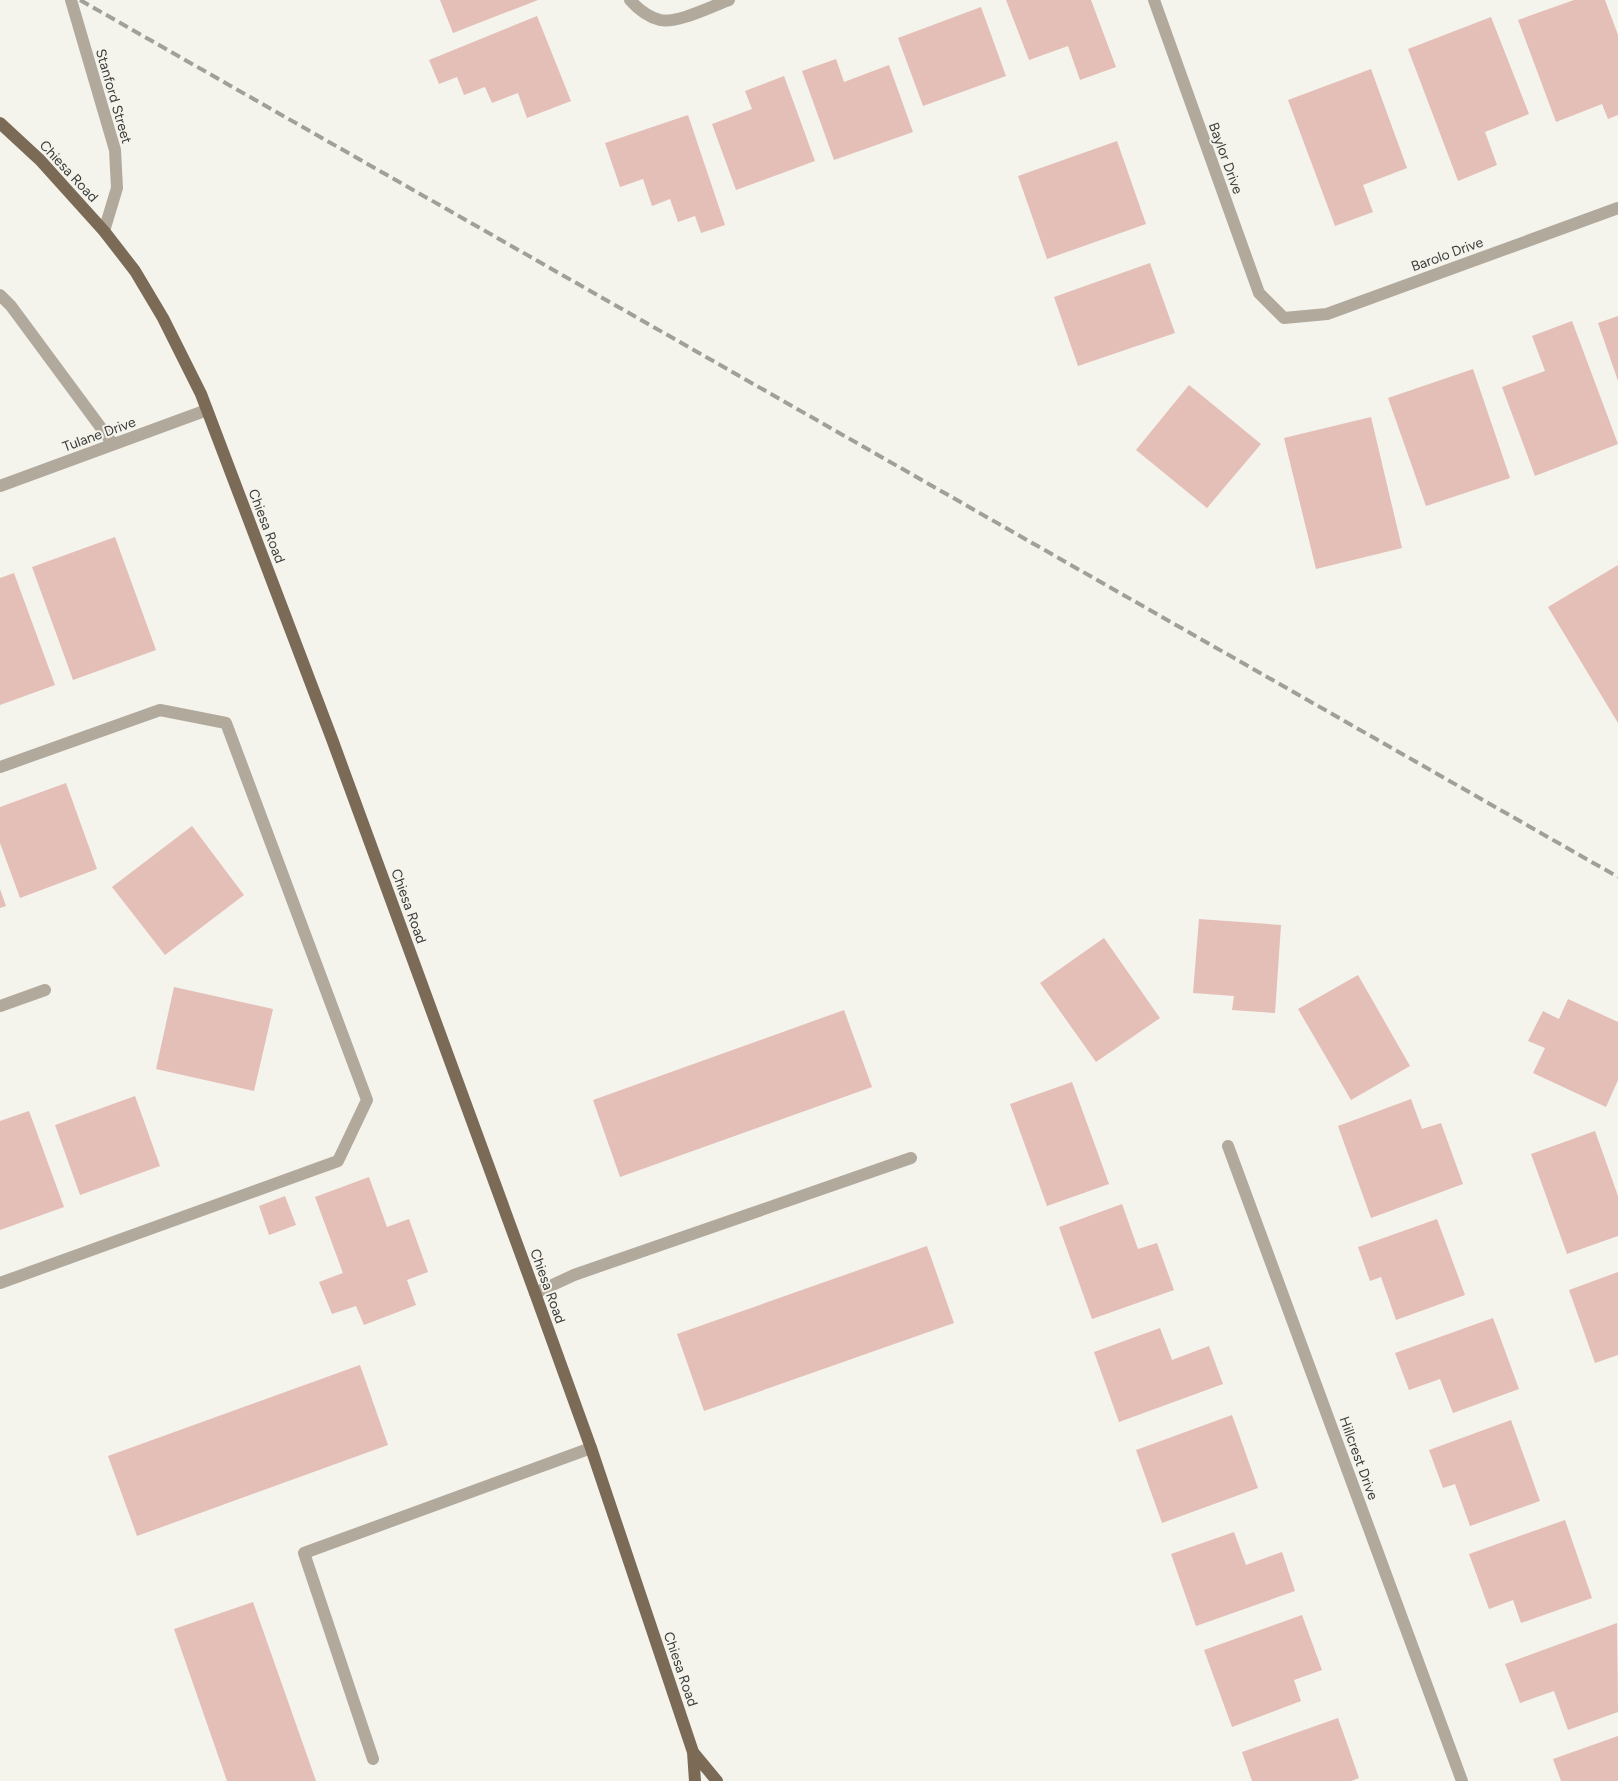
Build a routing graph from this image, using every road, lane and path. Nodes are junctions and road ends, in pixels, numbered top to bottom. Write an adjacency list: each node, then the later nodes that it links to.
1 (71, 0): 7 (street, Stanford Street)
2 (630, 0): 3 (street)
3 (729, 0)
4 (1154, 0): 9 (street, Baylor Drive)
5 (0, 123): 7 (main road, Chiesa Road)
6 (1618, 208): 9 (street, Barolo Drive)
7 (104, 231): 10 (main road, Chiesa Road)
8 (0, 295): 11 (street)
9 (1284, 318)
10 (207, 410): 11 (street, Tulane Drive); 19 (main road, Chiesa Road)
11 (113, 444): 12 (street, Tulane Drive)
12 (0, 486)
13 (0, 767): 18 (street)
14 (45, 990): 15 (street)
15 (0, 1006)
16 (1228, 1146): 25 (street, Hillcrest Drive)
17 (911, 1158): 19 (street)
18 (0, 1283)
19 (535, 1293): 20 (main road, Chiesa Road)
20 (591, 1448): 21 (main road, Chiesa Road); 22 (street)
21 (693, 1752): 23 (main road, Chiesa Road); 24 (main road, Chiesa Road)
22 (373, 1759)
23 (695, 1781)
24 (717, 1781)
25 (1462, 1781)

